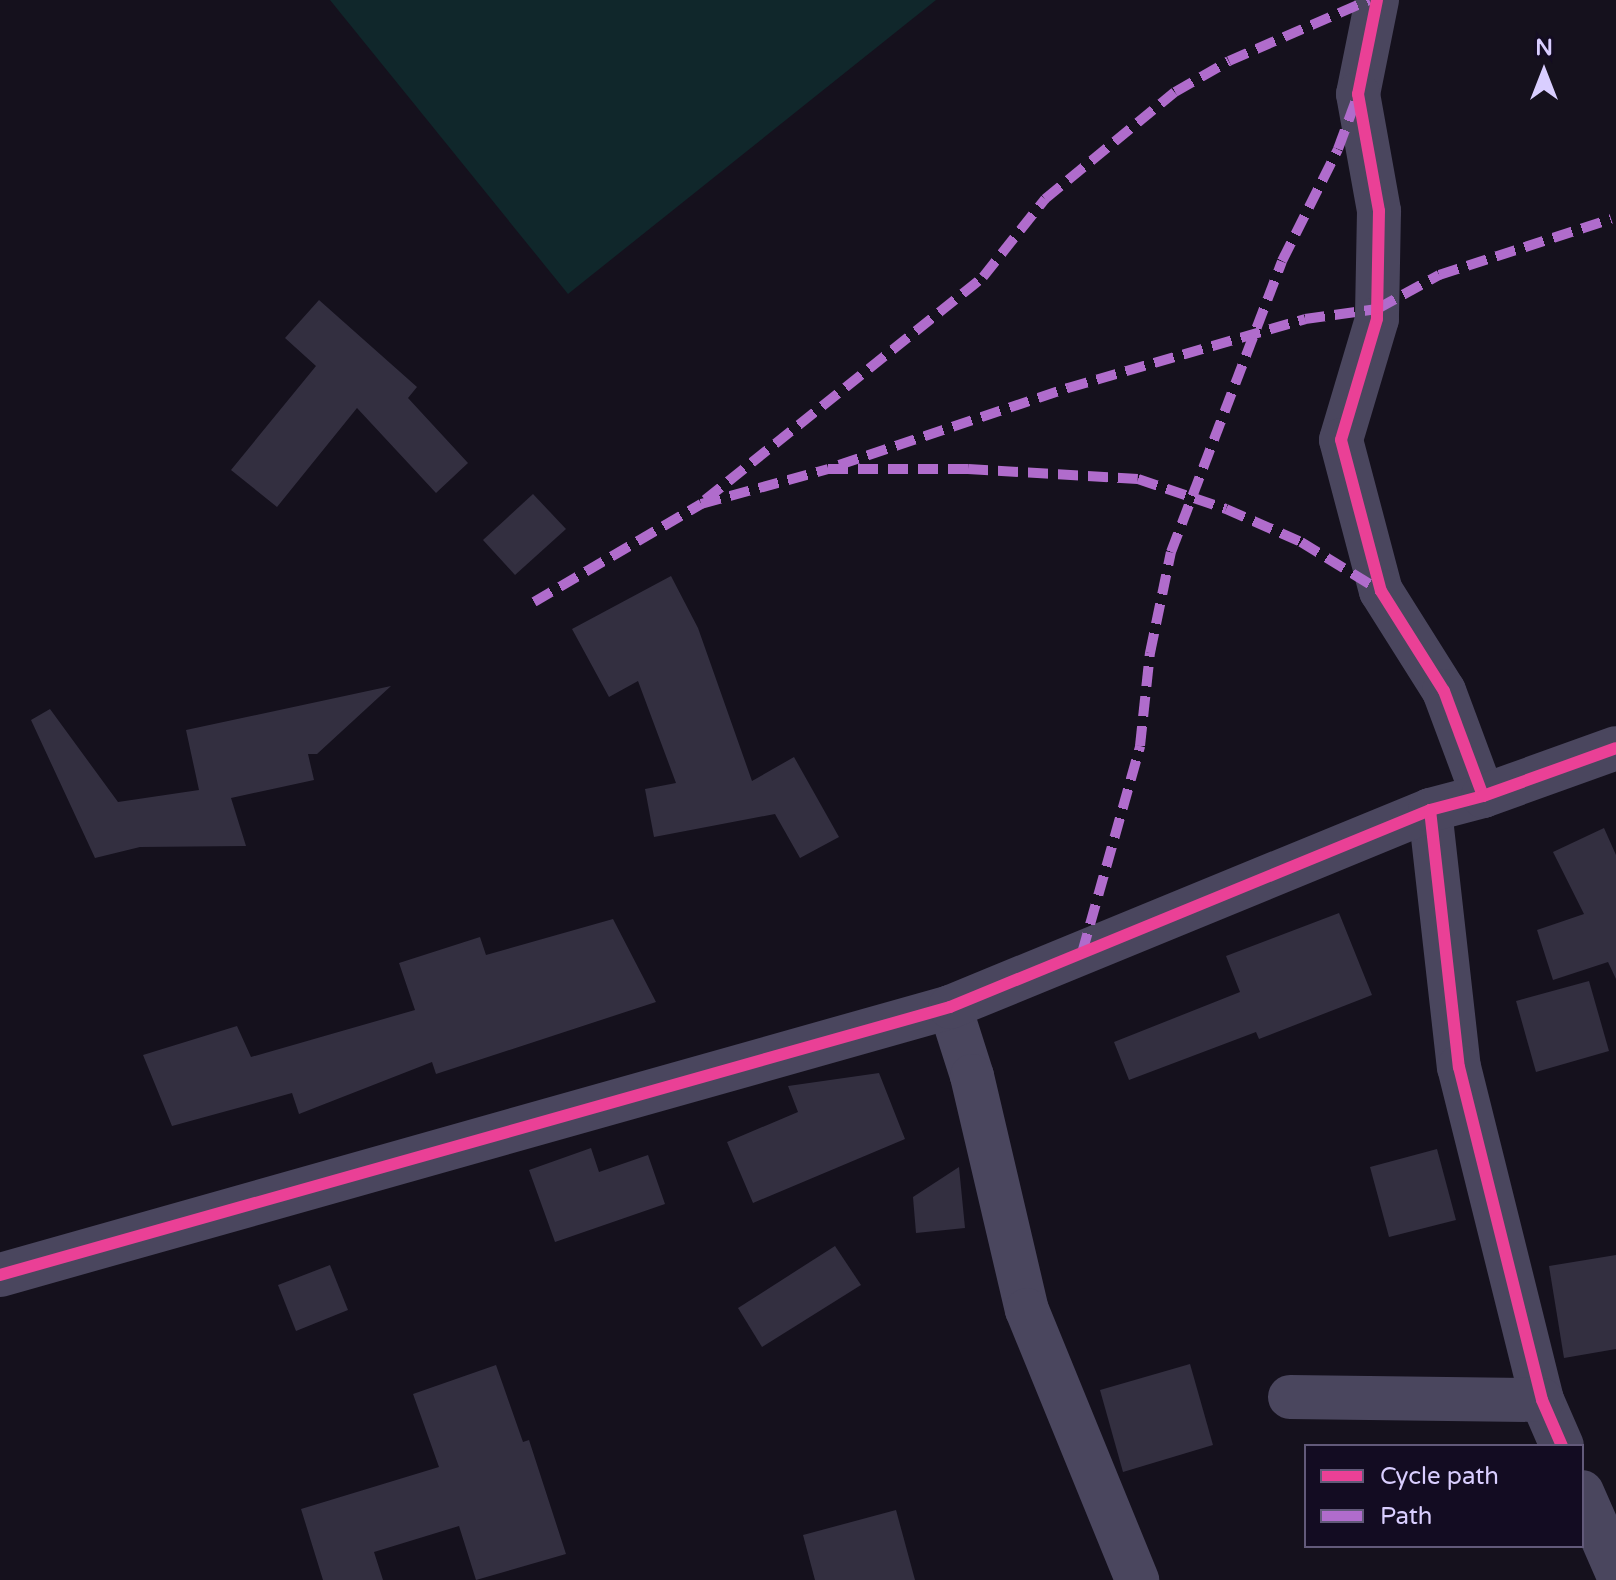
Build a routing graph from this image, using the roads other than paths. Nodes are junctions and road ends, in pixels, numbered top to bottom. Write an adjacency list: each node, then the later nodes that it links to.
1 (1377, 0): 3 (street)
2 (1616, 748): 3 (street)
3 (1483, 796): 4 (street)
4 (1430, 810): 5 (street); 8 (street)
5 (950, 1007): 6 (street); 12 (street)
6 (0, 1275)
7 (1290, 1397): 8 (street)
8 (1542, 1400): 9 (street)
9 (1561, 1444)
10 (1584, 1497): 11 (street)
11 (1616, 1570)
12 (1137, 1580)

